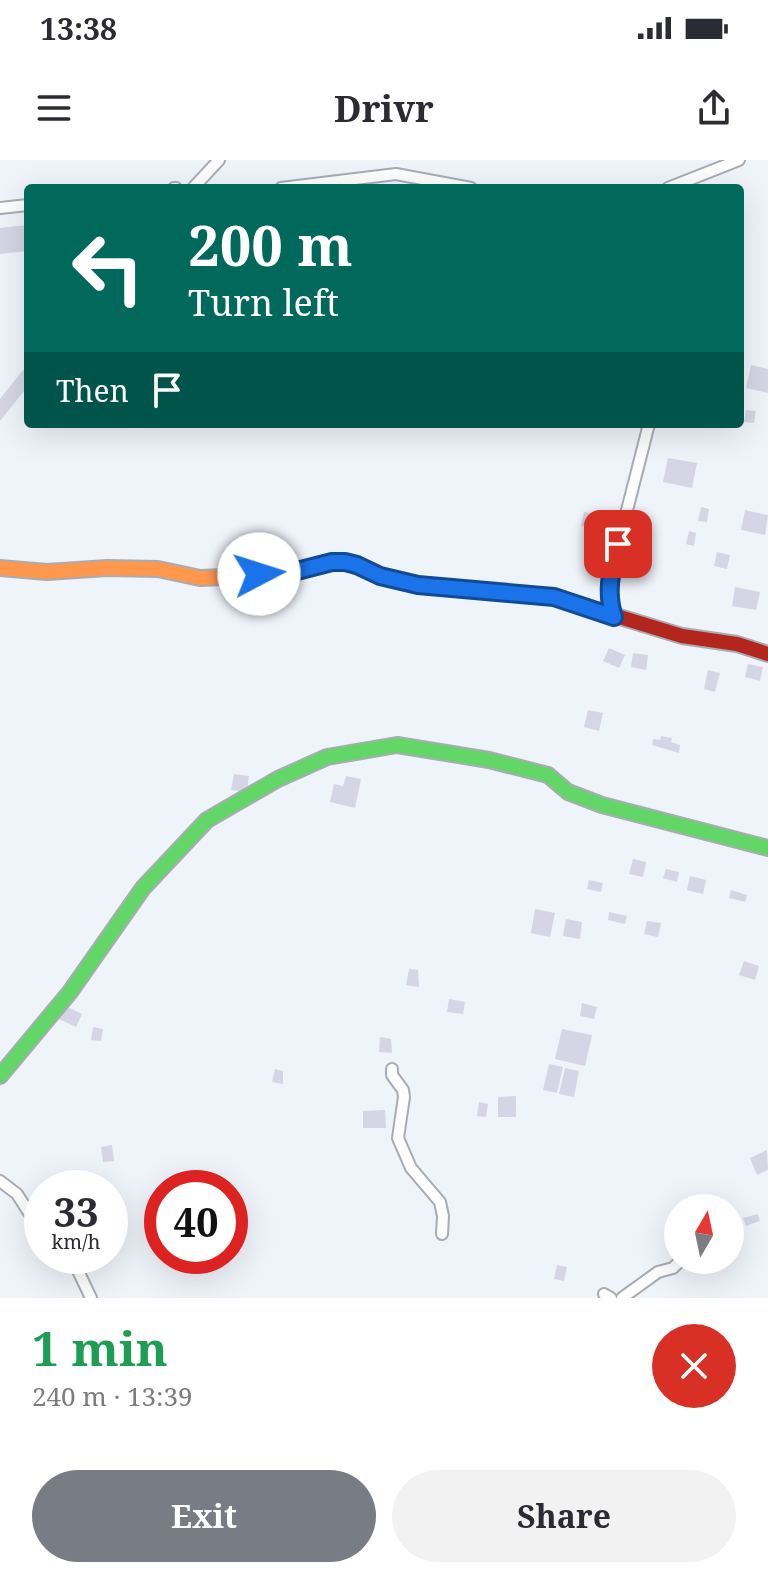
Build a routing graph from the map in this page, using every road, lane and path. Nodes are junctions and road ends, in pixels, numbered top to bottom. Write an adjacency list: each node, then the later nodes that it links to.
1 (219, 160): 3 (street)
2 (739, 160): 6 (street)
3 (197, 184)
4 (314, 184): 5 (street)
5 (450, 184)
6 (689, 184)
7 (24, 205): 8 (street)
8 (0, 208)
9 (648, 428): 11 (street)
10 (0, 568): 11 (street)
11 (614, 617): 12 (street)
12 (768, 654)
13 (768, 848): 15 (street)
14 (392, 1069): 18 (street)
15 (0, 1076)
16 (0, 1181): 17 (street)
17 (24, 1205)
18 (442, 1234)
19 (664, 1270): 22 (street)
20 (80, 1274): 21 (street)
21 (91, 1298)
22 (622, 1298)

